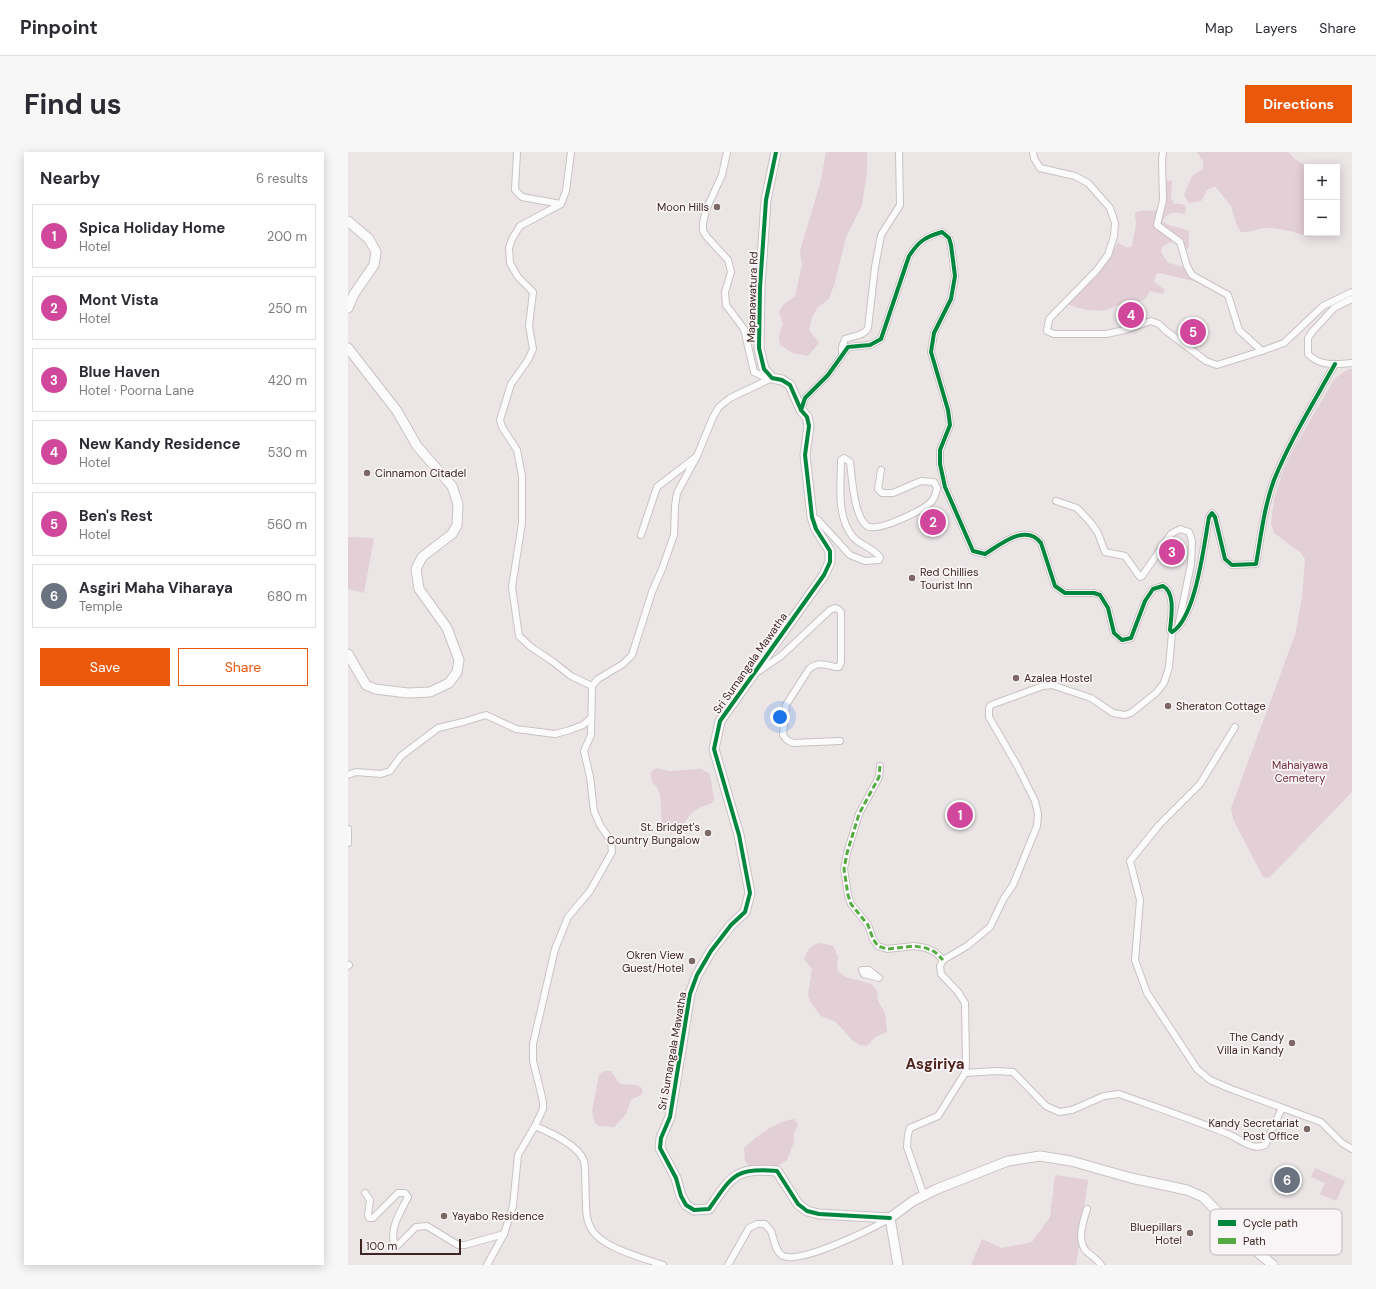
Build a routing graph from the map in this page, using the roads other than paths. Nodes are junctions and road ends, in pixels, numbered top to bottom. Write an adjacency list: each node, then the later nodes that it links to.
1 (517, 152): 8 (street)
2 (571, 152): 8 (street)
3 (727, 152): 18 (street)
4 (776, 152): 18 (street, Mapanawatura Rd)
5 (899, 152): 15 (street)
6 (1033, 152): 14 (street)
7 (1163, 152): 14 (street)
8 (561, 204): 28 (street)
9 (348, 221): 12 (street)
10 (1352, 292): 14 (street)
11 (1352, 299): 17 (street)
12 (348, 308)
13 (348, 348): 26 (street)
14 (1262, 352)
15 (842, 355): 19 (street); 25 (street)
16 (1352, 363): 17 (street)
17 (1335, 364): 25 (street)
18 (772, 378): 19 (street); 20 (street)
19 (802, 410): 23 (street, Sri Sumangala Mawatha)
20 (697, 456): 24 (street); 28 (street)
21 (881, 470): 23 (street)
22 (1056, 501): 25 (street)
23 (812, 517): 27 (street, Sri Sumangala Mawatha)
24 (641, 535)
25 (1175, 630): 36 (street)
26 (348, 654)
27 (752, 676): 31 (street); 45 (street, Sri Sumangala Mawatha)
28 (592, 686): 29 (street)
29 (591, 718): 33 (street); 39 (street)
30 (1235, 727): 38 (street)
31 (840, 741)
32 (880, 766): 36 (street)
33 (348, 775)
34 (348, 829): 35 (street)
35 (348, 843)
36 (943, 960): 37 (street)
37 (965, 1073): 38 (street); 42 (street)
38 (1282, 1108): 40 (street)
39 (535, 1126): 46 (street); 49 (street)
40 (1352, 1149)
41 (365, 1193): 46 (street)
42 (924, 1196): 44 (street); 45 (street)
43 (1087, 1209): 52 (street)
44 (1214, 1209)
45 (890, 1218): 50 (street); 51 (street)
46 (504, 1234): 48 (street)
47 (1261, 1255): 53 (street)
48 (487, 1265)
49 (663, 1265)
50 (728, 1265)
51 (898, 1265)
52 (1101, 1265)
53 (1273, 1265)

